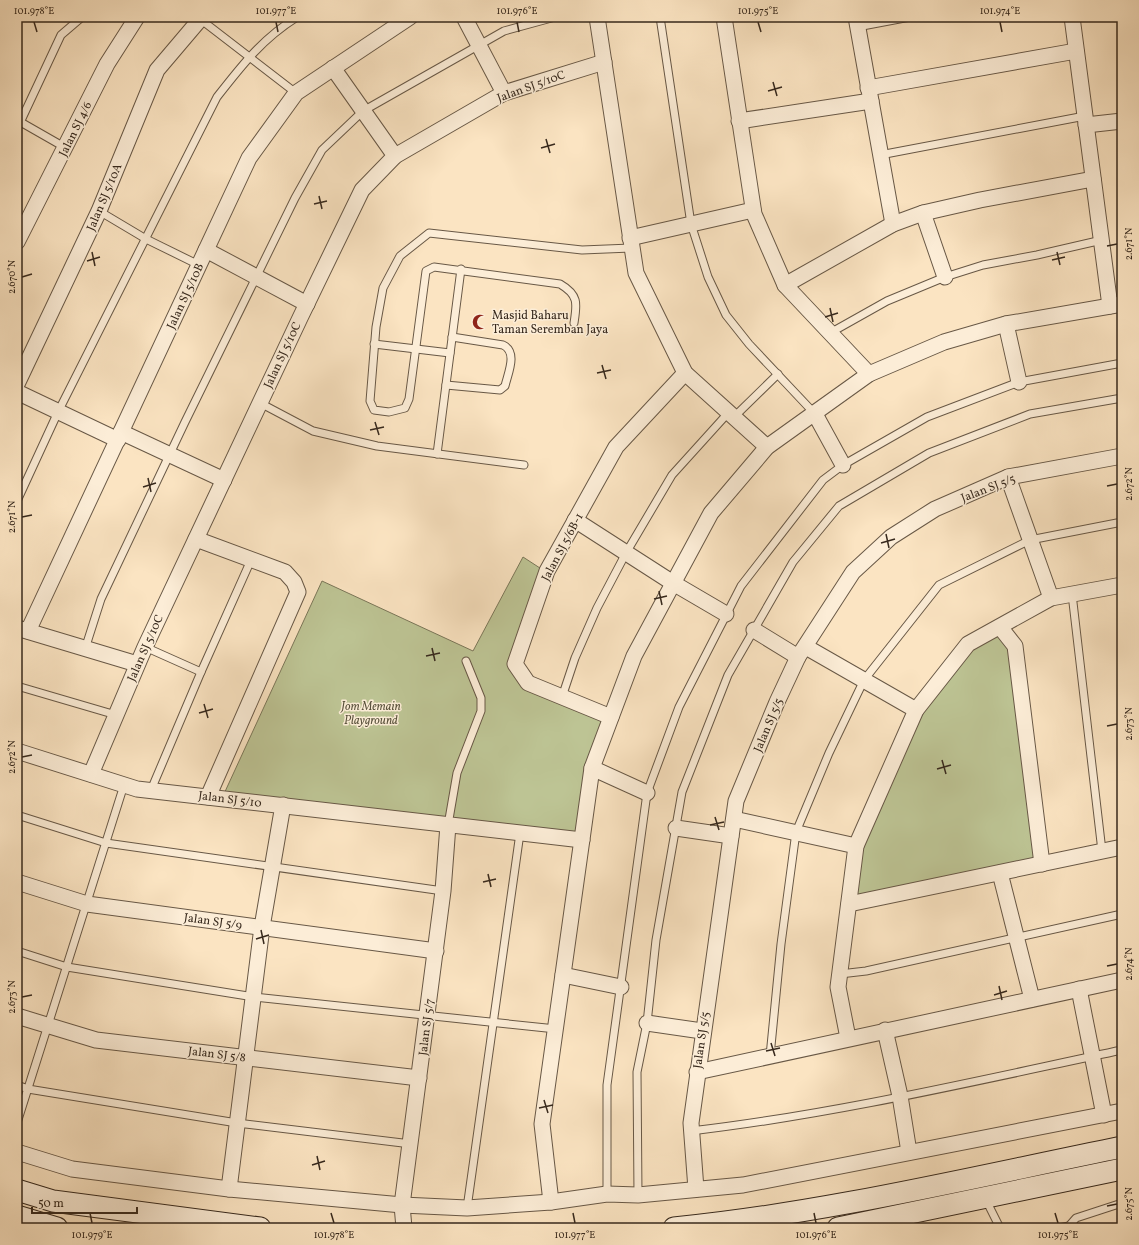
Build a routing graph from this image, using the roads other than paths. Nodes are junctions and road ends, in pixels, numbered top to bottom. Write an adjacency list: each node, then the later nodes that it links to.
1 (82, 17): 23 (lane)
2 (137, 17): 28 (street, Jalan SJ 4/6)
3 (297, 17): 16 (lane)
4 (410, 17): 18 (street, Jalan SJ 5/10B)
5 (464, 17): 14 (street)
6 (555, 17): 14 (lane)
7 (660, 17): 35 (lane)
8 (724, 17): 24 (street)
9 (910, 17): 13 (lane)
10 (1072, 17): 15 (street)
11 (201, 18): 16 (lane); 33 (street, Jalan SJ 5/10A)
12 (601, 18): 17 (street)
13 (857, 22): 21 (street)
14 (479, 46): 20 (street); 22 (lane)
15 (1076, 51): 21 (street); 25 (street)
16 (248, 57): 19 (lane); 37 (lane)
17 (604, 62): 20 (street, Jalan SJ 5/10C); 40 (street)
18 (333, 68): 19 (street, Jalan SJ 5/10B); 22 (street)
19 (296, 93): 41 (street, Jalan SJ 5/10B)
20 (504, 93): 30 (street, Jalan SJ 5/10C)
21 (870, 94): 24 (street); 29 (street)
22 (363, 111): 30 (street); 44 (lane)
23 (19, 120): 27 (lane); 28 (lane)
24 (740, 121): 32 (street)
25 (1085, 121): 26 (street); 29 (lane); 31 (street)
26 (1122, 121)
27 (17, 129)
28 (66, 148): 39 (street, Jalan SJ 4/6)
29 (880, 155): 36 (street)
30 (395, 156): 47 (street, Jalan SJ 5/10C)
31 (1093, 179): 34 (street); 38 (street)
32 (753, 210): 35 (street); 46 (street)
33 (99, 211): 37 (lane); 61 (street, Jalan SJ 5/10A)
34 (923, 213): 36 (street); 45 (street)
35 (691, 224): 40 (street); 58 (lane)
36 (892, 224): 46 (street)
37 (146, 239): 42 (lane); 66 (lane)
38 (1102, 240): 45 (lane); 48 (street)
39 (17, 242)
40 (631, 243): 53 (lane); 57 (street)
41 (206, 250): 42 (street, Jalan SJ 5/10B); 44 (street)
42 (199, 265): 69 (street, Jalan SJ 5/10B)
43 (461, 270): 49 (lane); 52 (lane); 54 (lane)
44 (257, 277): 47 (street); 72 (lane)
45 (945, 277): 51 (lane)
46 (785, 284): 51 (street)
47 (307, 304): 65 (street, Jalan SJ 5/10C)
48 (1116, 305): 50 (street)
49 (574, 323)
50 (1006, 324): 59 (street); 60 (street)
51 (830, 333): 59 (street)
52 (452, 337): 55 (lane); 62 (lane)
53 (374, 344): 54 (lane); 54 (lane)
54 (415, 349): 55 (lane)
55 (450, 353): 62 (lane)
56 (1122, 363): 60 (lane)
57 (685, 373): 68 (street); 79 (street, Jalan SJ 5/6B-1)
58 (778, 374): 67 (lane); 68 (lane)
59 (869, 374): 67 (street)
60 (1019, 382): 75 (lane)
61 (17, 384)
62 (446, 384): 71 (lane)
63 (17, 392): 66 (street)
64 (1122, 398): 92 (lane)
65 (260, 403): 71 (lane); 77 (street, Jalan SJ 5/10C)
66 (58, 412): 69 (street); 78 (lane)
67 (815, 414): 70 (street); 75 (street)
68 (731, 415): 70 (street); 83 (lane)
69 (119, 436): 72 (street); 91 (street, Jalan SJ 5/10B)
70 (767, 447): 85 (street)
71 (437, 454): 74 (lane)
72 (170, 455): 77 (street); 94 (lane)
73 (1122, 456): 76 (street, Jalan SJ 5/5)
74 (524, 465)
75 (843, 465): 89 (lane)
76 (1008, 477): 82 (street); 95 (street, Jalan SJ 5/5)
77 (224, 480): 81 (street, Jalan SJ 5/10C)
78 (17, 501)
79 (575, 520): 83 (street); 101 (street, Jalan SJ 5/6B-1)
80 (1122, 522): 82 (lane)
81 (196, 539): 84 (street); 93 (street, Jalan SJ 5/10C)
82 (1030, 540): 88 (street); 99 (lane)
83 (626, 553): 85 (street); 101 (lane)
84 (251, 560): 98 (lane); 111 (street)
85 (673, 583): 89 (street); 104 (street)
86 (1122, 585): 87 (street)
87 (1072, 594): 88 (street); 124 (lane)
88 (1051, 598): 90 (street)
89 (726, 614): 110 (lane)
90 (1000, 627): 102 (street); 125 (street)
91 (22, 629): 94 (street)
92 (754, 630): 95 (street); 116 (lane)
93 (145, 647): 97 (street, Jalan SJ 5/10C); 98 (lane)
94 (85, 648): 97 (street)
95 (802, 652): 99 (street); 114 (street, Jalan SJ 5/5)
96 (466, 661): 115 (lane)
97 (137, 664): 103 (street, Jalan SJ 5/10C)
98 (201, 672): 109 (lane)
99 (864, 680): 102 (street); 117 (lane)
100 (17, 686): 103 (lane)
101 (562, 697): 104 (street, Jalan SJ 5/6B-1)
102 (916, 710): 122 (street)
103 (116, 715): 107 (street, Jalan SJ 5/10C)
104 (611, 717): 106 (street)
105 (17, 751): 107 (street, Jalan SJ 5/10)
106 (592, 768): 110 (street); 120 (street)
107 (91, 774): 108 (street, Jalan SJ 5/10)
108 (124, 784): 109 (street, Jalan SJ 5/10); 121 (lane)
109 (151, 790): 111 (street, Jalan SJ 5/10)
110 (648, 794): 141 (lane)
111 (208, 797): 112 (street, Jalan SJ 5/10)
112 (283, 805): 115 (street, Jalan SJ 5/10); 126 (street)
113 (17, 815): 121 (lane)
114 (734, 818): 117 (street); 119 (street, Jalan SJ 5/5)
115 (448, 825): 118 (street, Jalan SJ 5/10); 129 (street, Jalan SJ 5/7)
116 (676, 828): 119 (street); 148 (lane)
117 (796, 832): 122 (street); 155 (lane)
118 (520, 833): 120 (street, Jalan SJ 5/10); 147 (lane)
119 (731, 836): 152 (street, Jalan SJ 5/5)
120 (582, 840): 139 (street)
121 (106, 843): 126 (lane); 130 (lane)
122 (856, 846): 131 (street)
123 (1122, 847): 124 (street)
124 (1102, 851): 125 (street)
125 (1042, 864): 127 (street)
126 (272, 868): 129 (lane); 133 (street)
127 (1000, 873): 131 (street); 134 (street)
128 (17, 882): 130 (street, Jalan SJ 5/9)
129 (443, 891): 136 (street, Jalan SJ 5/7)
130 (86, 904): 133 (street, Jalan SJ 5/9); 137 (lane)
131 (849, 904): 138 (street)
132 (1122, 914): 134 (lane)
133 (262, 928): 136 (street, Jalan SJ 5/9); 143 (street)
134 (1016, 938): 138 (lane); 144 (street)
135 (17, 950): 137 (lane)
136 (436, 951): 145 (street, Jalan SJ 5/7)
137 (66, 967): 143 (lane); 149 (lane)
138 (840, 974): 153 (street)
139 (563, 975): 141 (street); 150 (street)
140 (1122, 980): 142 (street)
141 (621, 987): 176 (lane)
142 (1078, 989): 144 (street); 156 (street)
143 (254, 997): 145 (lane); 157 (street)
144 (1032, 999): 151 (street)
145 (428, 1015): 147 (lane); 159 (street, Jalan SJ 5/7)
146 (17, 1016): 149 (street, Jalan SJ 5/8)
147 (494, 1022): 150 (lane); 182 (lane)
148 (647, 1023): 152 (street); 177 (lane)
149 (48, 1025): 157 (street, Jalan SJ 5/8); 161 (lane)
150 (556, 1029): 179 (street)
151 (885, 1030): 153 (street); 162 (street)
152 (702, 1031): 158 (street, Jalan SJ 5/5)
153 (848, 1038): 155 (street)
154 (1122, 1050): 156 (lane)
155 (770, 1056): 158 (street)
156 (1093, 1056): 162 (lane); 164 (street)
157 (246, 1058): 159 (street, Jalan SJ 5/8); 166 (street)
158 (697, 1072): 167 (street, Jalan SJ 5/5)
159 (420, 1078): 168 (street, Jalan SJ 5/7)
160 (17, 1085): 161 (lane)
161 (28, 1089): 165 (lane); 166 (lane)
162 (900, 1096): 167 (lane); 171 (street)
163 (1122, 1111): 164 (street)
164 (1104, 1115): 171 (street)
165 (17, 1123)
166 (237, 1124): 168 (lane); 173 (street)
167 (691, 1131): 174 (street, Jalan SJ 5/5)
168 (411, 1144): 181 (street, Jalan SJ 5/7)
169 (1122, 1147): 188 (street)
170 (17, 1152): 173 (street)
171 (909, 1152): 174 (street)
172 (1122, 1169): 178 (street)
173 (229, 1189): 181 (street)
174 (696, 1189): 177 (street)
175 (17, 1190): 186 (street)
176 (607, 1194): 177 (street); 179 (street)
177 (638, 1195)
178 (985, 1197): 189 (street); 190 (lane)
179 (552, 1202): 182 (street)
180 (1122, 1203): 184 (lane)
181 (402, 1205): 182 (street); 187 (street, Jalan SJ 5/7)
182 (467, 1208)
183 (17, 1216): 185 (street)
184 (1070, 1227): 191 (lane)
185 (57, 1228)
186 (260, 1228)
187 (404, 1228)
188 (674, 1228)
189 (838, 1228)
190 (1000, 1228)
191 (1059, 1228)

